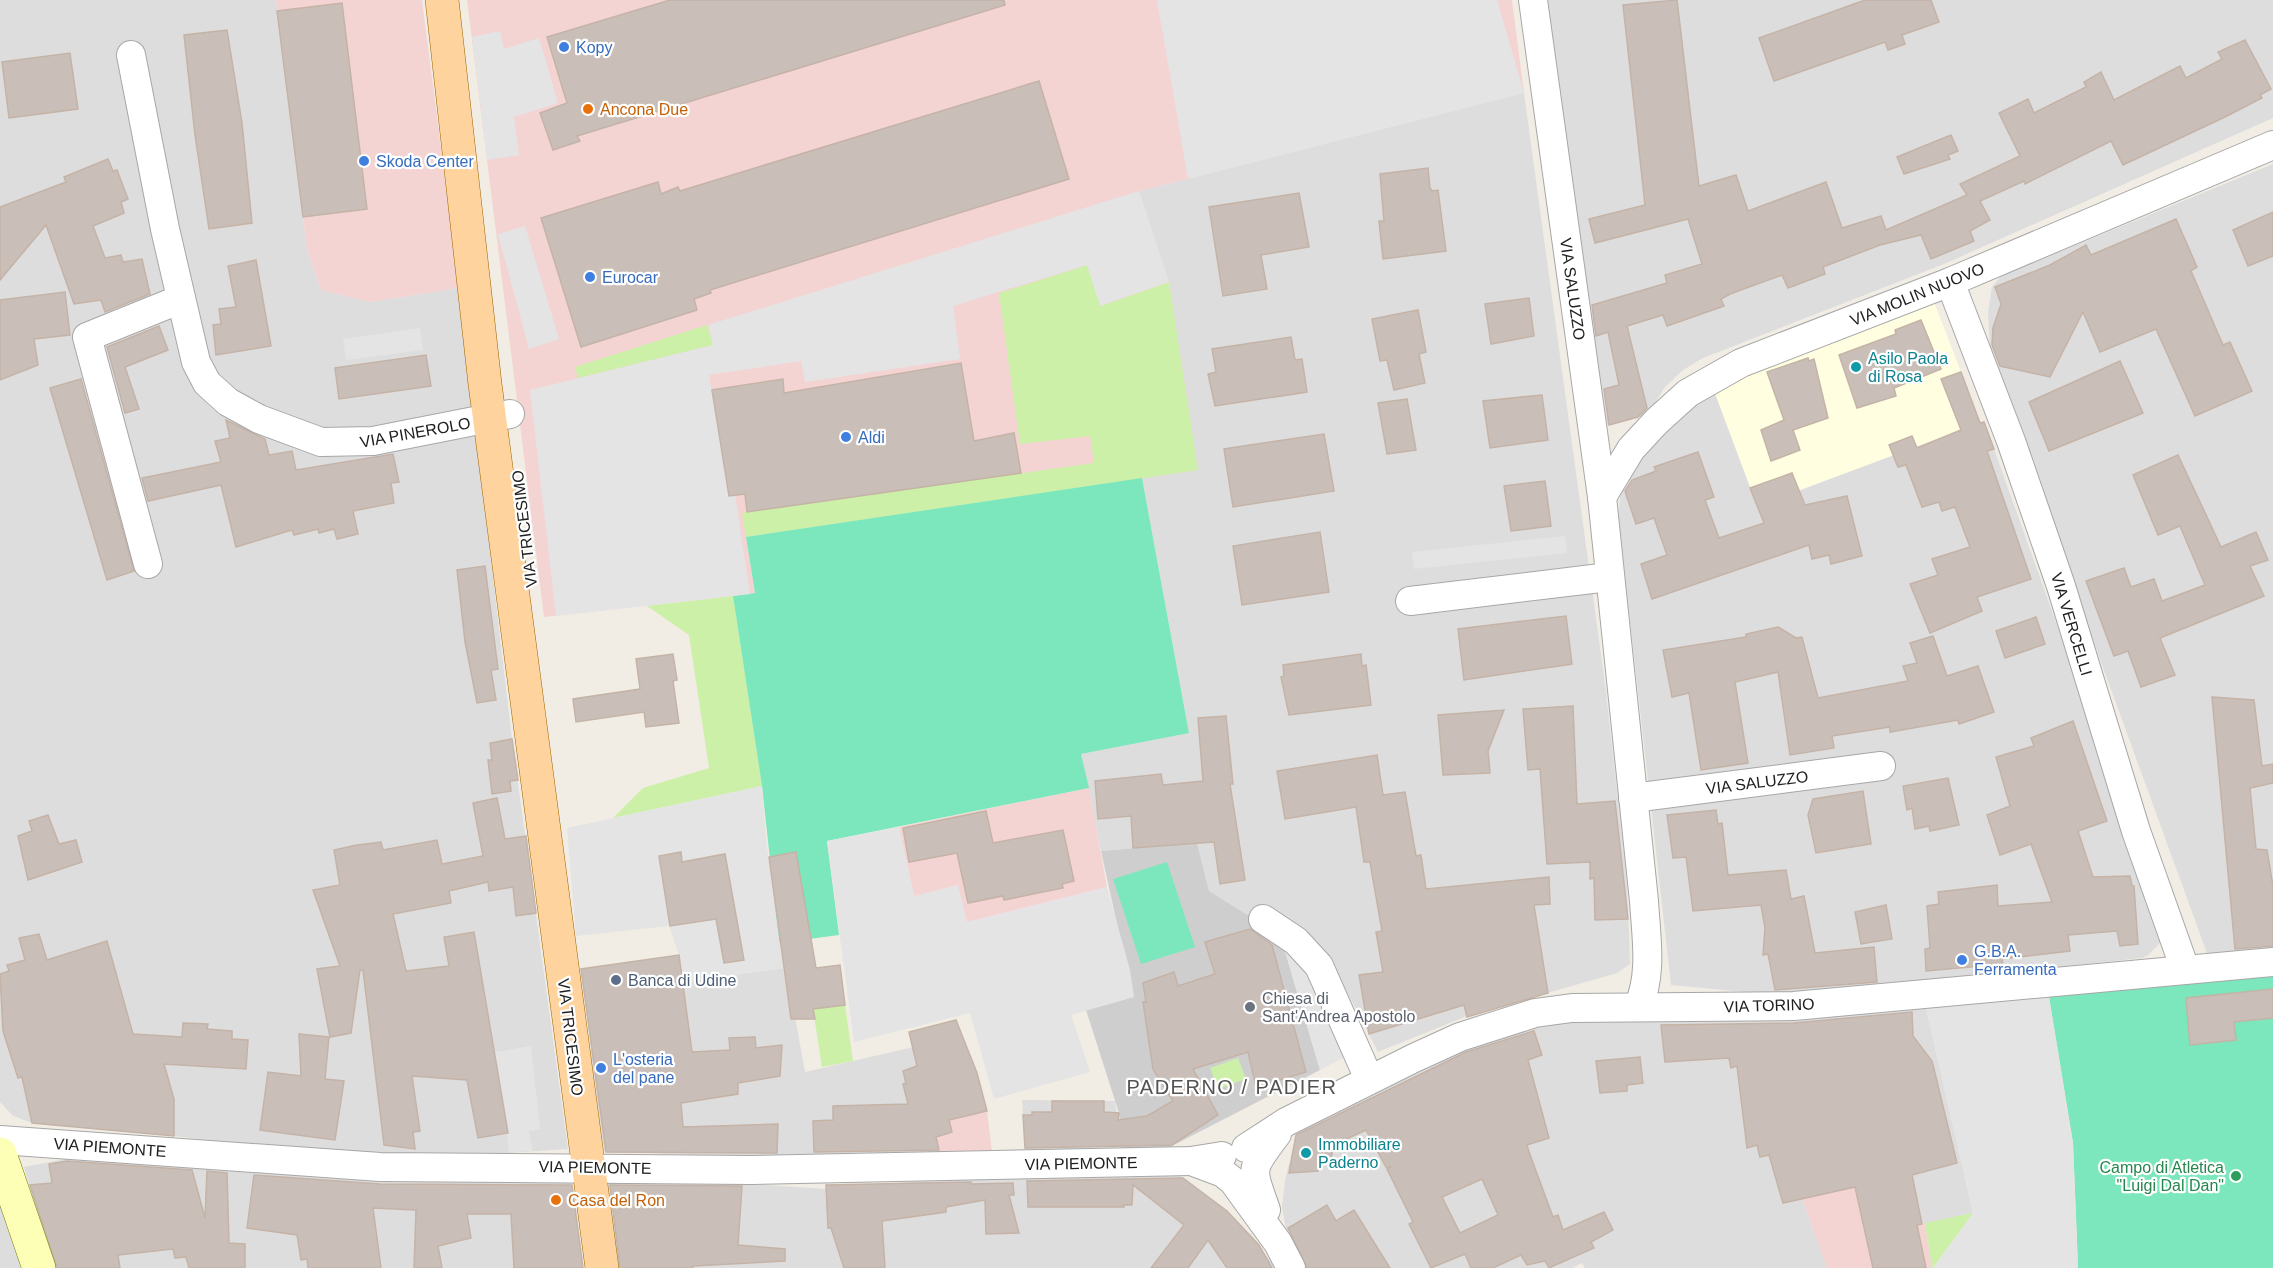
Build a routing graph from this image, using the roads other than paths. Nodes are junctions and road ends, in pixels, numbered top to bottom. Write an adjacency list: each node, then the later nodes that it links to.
1 (442, 0): 7 (main road, VIA TRICESIMO)
2 (1533, 0): 8 (street, VIA SALUZZO)
3 (131, 55): 6 (street, VIA PINEROLO)
4 (2273, 145): 5 (street, VIA MOLIN NUOVO)
5 (1950, 282): 8 (street, VIA MOLIN NUOVO); 16 (street, VIA VERCELLI)
6 (181, 299): 7 (street, VIA PINEROLO); 9 (street)
7 (500, 416): 21 (main road, VIA TRICESIMO)
8 (1602, 497): 10 (street, VIA SALUZZO)
9 (148, 564)
10 (1610, 578): 11 (street); 13 (street, VIA SALUZZO)
11 (1410, 601)
12 (1881, 766): 13 (street, VIA SALUZZO)
13 (1632, 798): 17 (street, VIA SALUZZO)
14 (1263, 919): 18 (street)
15 (2273, 962): 16 (street, VIA TORINO)
16 (2185, 969): 17 (street, VIA TORINO)
17 (1638, 1007): 18 (street, VIA TORINO)
18 (1369, 1079): 20 (street, VIA TORINO)
19 (0, 1140): 21 (street, VIA PIEMONTE)
20 (1239, 1166): 21 (street, VIA PIEMONTE); 25 (street)
21 (588, 1167): 24 (main road, VIA TRICESIMO)
22 (4, 1175): 23 (street)
23 (39, 1268)
24 (602, 1268)
25 (1291, 1268)

